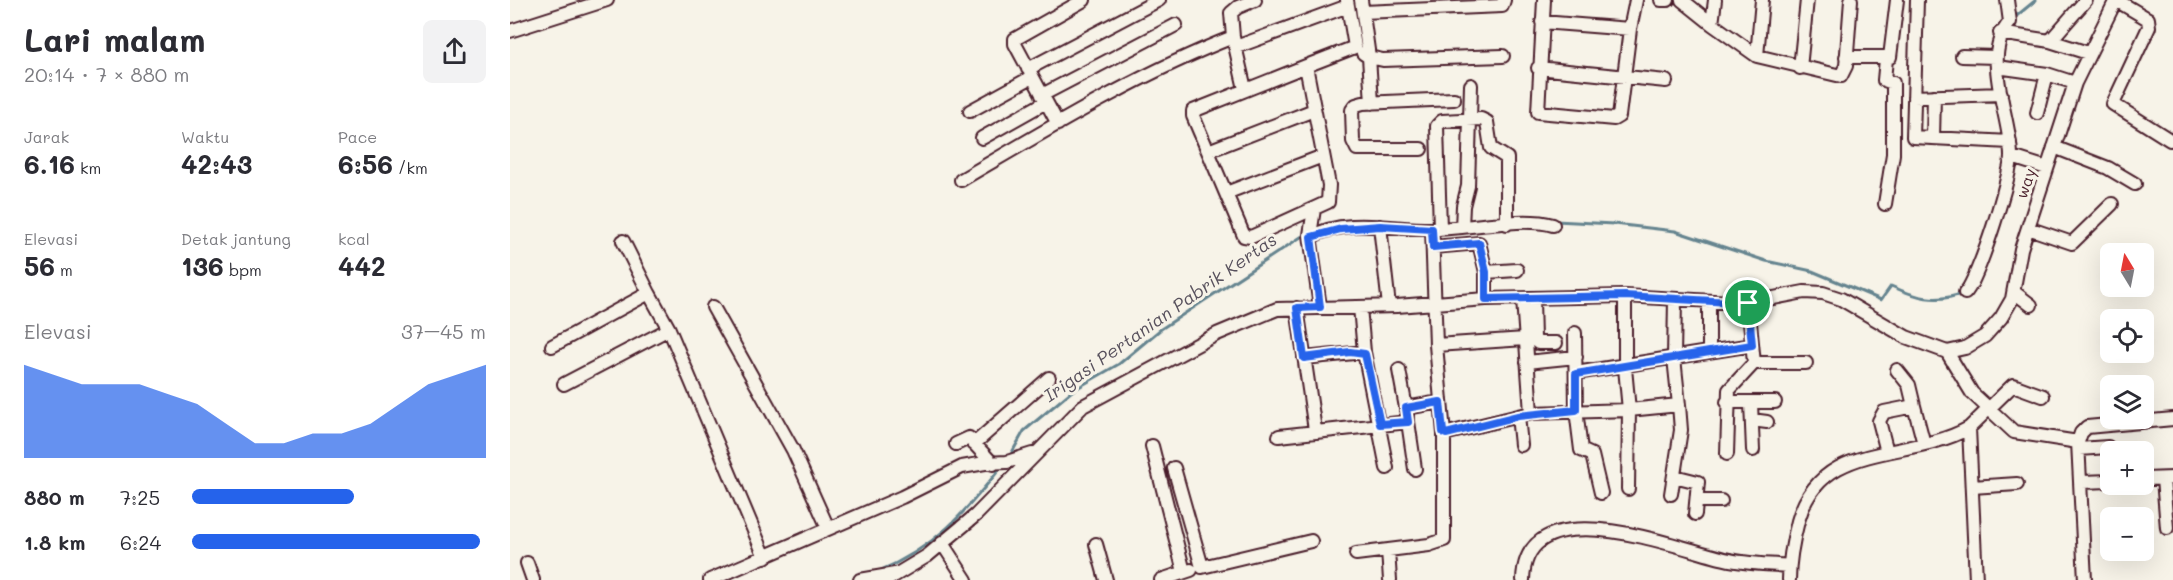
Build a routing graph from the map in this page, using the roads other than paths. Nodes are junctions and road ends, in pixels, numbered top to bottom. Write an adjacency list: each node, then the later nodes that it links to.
1 (607, 0): 26 (street)
2 (1084, 0): 42 (street)
3 (1159, 0): 42 (street)
4 (1256, 0): 29 (street)
5 (1504, 0): 21 (street)
6 (1544, 0): 22 (street)
7 (1636, 0): 25 (street)
8 (1661, 0): 9 (street)
9 (1668, 0)
10 (1682, 0): 23 (street)
11 (1715, 0): 23 (street)
12 (1762, 0): 33 (street)
13 (1807, 0): 41 (street)
14 (1851, 0): 36 (street)
15 (1897, 0): 37 (street)
16 (1917, 0): 51 (street)
17 (2007, 0): 27 (street)
18 (2086, 0): 28 (street)
19 (2116, 0): 31 (street, way); 62 (street)
20 (1347, 3): 29 (street); 30 (street)
21 (1362, 6): 35 (street)
22 (1542, 22): 25 (street); 40 (street)
23 (1712, 24): 33 (street)
24 (1176, 25): 52 (street)
25 (1630, 29): 44 (street)
26 (510, 31)
27 (2000, 33): 28 (street); 38 (street)
28 (2050, 41): 31 (street)
29 (1234, 42): 48 (street); 59 (street)
30 (1355, 47): 35 (street); 39 (street)
31 (2088, 53): 46 (street, way)
32 (1503, 56): 35 (street)
33 (1757, 56): 41 (street)
34 (1962, 56): 38 (street)
35 (1369, 57): 54 (street)
36 (1846, 57): 37 (street); 41 (street)
37 (1886, 59): 73 (street)
38 (1997, 62): 43 (street); 49 (street)
39 (1306, 66): 48 (street); 55 (street)
40 (1538, 68): 44 (street); 44 (street)
41 (1800, 68)
42 (1030, 73): 52 (street); 56 (street)
43 (2047, 74): 46 (street); 57 (street)
44 (1624, 76): 45 (street)
45 (1666, 81)
46 (2075, 83): 64 (street, way)
47 (1471, 85): 58 (street)
48 (1245, 89): 66 (street)
49 (2001, 94): 50 (street); 63 (street)
50 (1934, 96): 51 (street); 61 (street)
51 (1914, 97): 61 (street)
52 (1044, 99): 59 (street); 60 (street)
53 (1454, 99): 54 (street)
54 (1372, 103): 65 (street)
55 (1314, 110): 66 (street); 67 (street)
56 (970, 111)
57 (2037, 113)
58 (1468, 119): 76 (street); 79 (street); 81 (street)
59 (1058, 124): 70 (street)
60 (982, 138)
61 (1933, 138): 63 (street)
62 (2170, 140)
63 (2010, 142): 68 (street)
64 (2054, 147): 69 (street, way); 71 (street)
65 (1421, 149)
66 (1208, 151): 72 (street)
67 (1323, 156): 72 (street); 75 (street)
68 (2012, 157): 69 (street); 88 (street)
69 (2047, 168): 80 (street, way)
70 (961, 180)
71 (2134, 184)
72 (1226, 193): 75 (street)
73 (1885, 204)
74 (2112, 204): 80 (street)
75 (1314, 209): 82 (street)
76 (1507, 224): 77 (street); 79 (street)
77 (1553, 225)
78 (1380, 226): 81 (street); 82 (street); 97 (street)
79 (1462, 227): 81 (street)
80 (2028, 228): 87 (street, way)
81 (1436, 229): 84 (street)
82 (1310, 234): 100 (street)
83 (623, 241): 89 (street)
84 (1433, 247): 86 (street); 95 (street)
85 (1517, 270): 86 (street)
86 (1486, 272): 91 (street)
87 (2014, 292): 98 (street); 112 (street, way)
88 (1965, 293)
89 (649, 294): 103 (street); 109 (street)
90 (1625, 296): 92 (street); 93 (street); 119 (street)
91 (1486, 299): 92 (street); 95 (street)
92 (1528, 299): 105 (street); 106 (street)
93 (1675, 299): 94 (street); 115 (street)
94 (1709, 301): 96 (street); 111 (street)
95 (1435, 303): 97 (street); 107 (street)
96 (1748, 303): 108 (street); 112 (street)
97 (1389, 306): 101 (street)
98 (2031, 306)
99 (713, 307): 171 (street)
100 (1320, 307): 101 (street); 102 (street)
101 (1360, 307): 110 (street)
102 (1297, 308): 114 (street); 155 (street)
103 (669, 329): 124 (street); 178 (street)
104 (1575, 333): 113 (street)
105 (1525, 339): 107 (street); 116 (street)
106 (1556, 343)
107 (1436, 345): 126 (street)
108 (1752, 345): 111 (street); 117 (street)
109 (552, 346)
110 (1364, 352): 114 (street); 141 (street)
111 (1709, 352): 115 (street)
112 (1947, 352): 135 (street)
113 (1576, 357): 116 (street); 122 (street)
114 (1304, 358): 143 (street)
115 (1674, 358): 119 (street); 130 (street)
116 (1527, 362): 136 (street)
117 (1754, 363): 118 (street); 127 (street)
118 (1806, 363)
119 (1625, 368): 122 (street); 134 (street)
120 (1399, 370): 132 (street)
121 (1897, 370): 131 (street)
122 (1576, 374): 133 (street)
123 (1049, 378): 147 (street)
124 (564, 384)
125 (2043, 396): 135 (street)
126 (1440, 402): 132 (street); 144 (street)
127 (1727, 402): 129 (street); 156 (street)
128 (1775, 402): 129 (street)
129 (1751, 403): 138 (street)
130 (1679, 405): 134 (street); 161 (street)
131 (1914, 406): 148 (street); 154 (street)
132 (1406, 408): 139 (street)
133 (1576, 410): 134 (street); 136 (street); 168 (street)
134 (1629, 410): 167 (street)
135 (1990, 410): 142 (street); 151 (street)
136 (1524, 415): 144 (street); 149 (street)
137 (2173, 419): 151 (street)
138 (1752, 420): 140 (street); 153 (street)
139 (1408, 422): 141 (street); 160 (street)
140 (1767, 422)
141 (1380, 424): 143 (street); 159 (street)
142 (1969, 428): 148 (street); 166 (street)
143 (1315, 430): 145 (street)
144 (1444, 434): 176 (street)
145 (1279, 436)
146 (956, 444): 147 (street)
147 (974, 444): 157 (street)
148 (1924, 444): 154 (street)
149 (1521, 445)
150 (1152, 446): 182 (street)
151 (2078, 446): 152 (street); 164 (street)
152 (2100, 447)
153 (1753, 450)
154 (1887, 452): 180 (street)
155 (1036, 453): 157 (street); 174 (street)
156 (1727, 453)
157 (1000, 463): 171 (street)
158 (1174, 468): 181 (street)
159 (1387, 468)
160 (1415, 469)
161 (1674, 476): 169 (street); 170 (street)
162 (2168, 479): 172 (street)
163 (2100, 481): 164 (street)
164 (2082, 482): 194 (street)
165 (2018, 484): 166 (street)
166 (1972, 487): 193 (street)
167 (1628, 489)
168 (1600, 493)
169 (1671, 494)
170 (1721, 501)
171 (828, 528): 178 (street)
172 (2167, 528)
173 (1311, 541): 181 (street)
174 (942, 543): 183 (street); 187 (street)
175 (1096, 544): 188 (street)
176 (1388, 550): 177 (street); 190 (street)
177 (1356, 554)
178 (765, 557): 185 (street)
179 (527, 563): 184 (street)
180 (1789, 566): 191 (street); 192 (street)
181 (1202, 567): 182 (street)
182 (1184, 572): 189 (street)
183 (892, 577): 186 (street)
184 (533, 580)
185 (710, 580)
186 (860, 580)
187 (966, 580)
188 (1106, 580)
189 (1161, 580)
190 (1390, 580)
191 (1523, 580)
192 (1790, 580)
193 (1976, 580)
194 (2085, 580)

